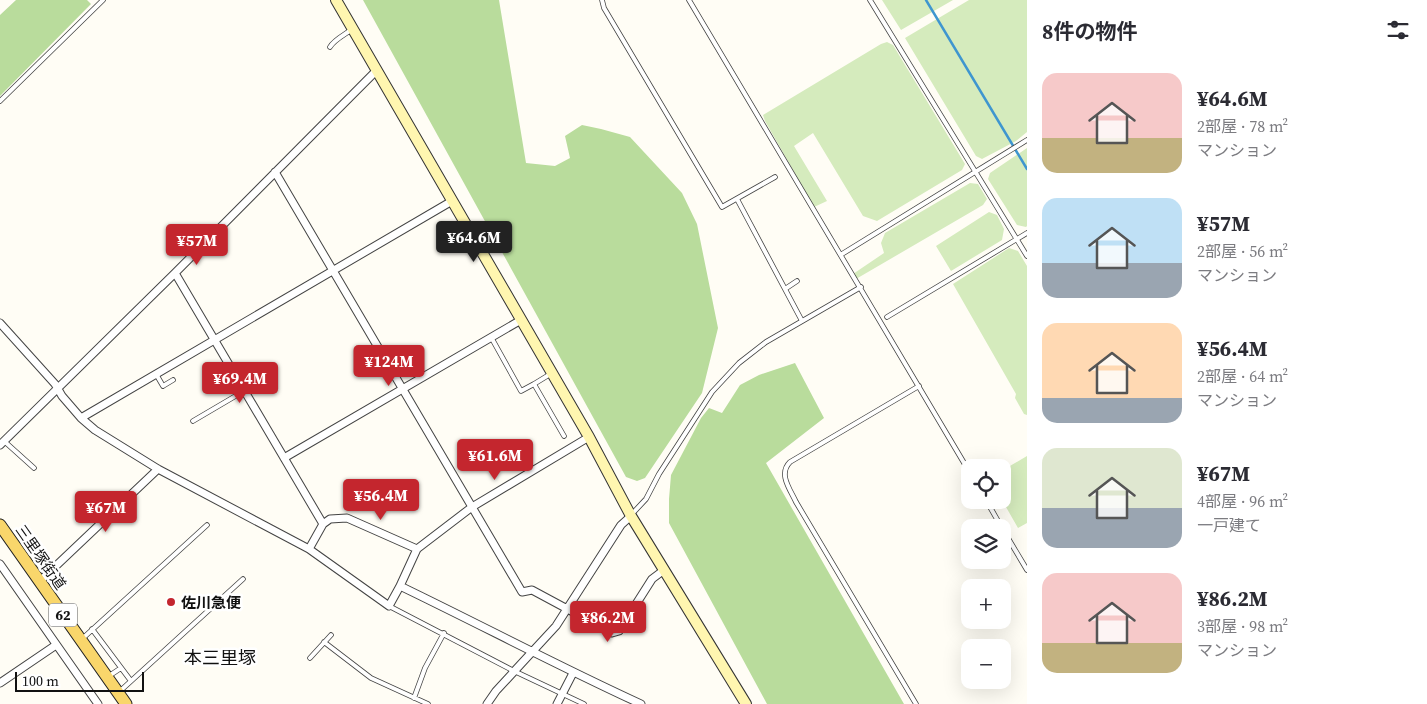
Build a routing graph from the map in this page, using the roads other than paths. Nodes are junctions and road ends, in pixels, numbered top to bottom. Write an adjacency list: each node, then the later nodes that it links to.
1 (103, 0): 9 (lane)
2 (336, 0): 6 (street)
3 (602, 0): 14 (lane)
4 (689, 0): 18 (lane)
5 (870, 0): 12 (lane)
6 (353, 29): 7 (lane); 8 (street)
7 (330, 48)
8 (377, 70): 11 (street); 15 (street)
9 (0, 101)
10 (1027, 140): 12 (lane)
11 (276, 172): 20 (street); 21 (street)
12 (975, 172): 17 (lane); 18 (lane)
13 (775, 177): 14 (lane)
14 (737, 199): 24 (lane)
15 (452, 201): 20 (street); 26 (street)
16 (1027, 233): 17 (lane)
17 (1016, 240): 19 (lane); 25 (lane)
18 (842, 254): 23 (lane)
19 (1027, 256)
20 (334, 270): 30 (street); 37 (street)
21 (175, 273): 30 (street); 36 (street)
22 (797, 281): 24 (lane)
23 (861, 287): 28 (lane); 35 (lane)
24 (785, 289): 28 (lane)
25 (887, 317)
26 (521, 320): 29 (street); 31 (street)
27 (0, 322): 36 (street)
28 (802, 322): 49 (lane)
29 (491, 337): 34 (lane); 37 (street)
30 (214, 340): 32 (street); 38 (street)
31 (552, 373): 34 (lane); 42 (street)
32 (156, 374): 33 (lane); 39 (street)
33 (173, 380)
34 (534, 384): 41 (lane)
35 (919, 386): 45 (lane); 89 (lane)
36 (57, 389): 39 (street); 43 (street)
37 (403, 389): 44 (street); 48 (street)
38 (244, 391): 40 (lane); 44 (street)
39 (81, 418): 47 (street)
40 (193, 421)
41 (564, 436)
42 (589, 437): 48 (street); 49 (street)
43 (2, 443): 46 (lane)
44 (284, 458): 50 (street)
45 (962, 459)
46 (34, 468)
47 (158, 469): 54 (street); 60 (street)
48 (472, 507): 55 (street); 63 (street)
49 (631, 516): 57 (street); 63 (street)
50 (323, 524): 54 (street); 55 (street)
51 (0, 525): 60 (main road, 三里塚街道 / 62)
52 (207, 525): 64 (lane)
53 (1011, 543): 58 (lane)
54 (309, 549): 62 (street)
55 (417, 549): 61 (street)
56 (0, 564): 69 (street)
57 (664, 570): 63 (street); 88 (street)
58 (1027, 570)
59 (243, 579): 76 (lane)
60 (40, 581): 67 (main road, 三里塚街道 / 62)
61 (400, 586): 62 (street); 70 (street)
62 (390, 606): 65 (lane)
63 (568, 609): 70 (street)
64 (92, 629): 67 (lane); 72 (lane)
65 (444, 633): 73 (lane); 80 (lane)
66 (331, 635): 68 (lane)
67 (80, 640): 75 (main road, 三里塚街道 / 62)
68 (324, 642): 71 (lane); 80 (lane)
69 (56, 645): 77 (street); 81 (street)
70 (532, 651): 73 (street); 74 (street)
71 (310, 658)
72 (121, 668): 75 (lane); 76 (lane)
73 (514, 671): 79 (lane); 84 (street)
74 (573, 673): 79 (street); 87 (street)
75 (108, 678): 78 (main road, 三里塚街道 / 62)
76 (132, 681): 78 (lane)
77 (0, 683)
78 (118, 693): 82 (main road, 三里塚街道 / 62)
79 (562, 694): 85 (street); 86 (lane)
80 (414, 698): 83 (lane)
81 (98, 704)
82 (126, 704)
83 (428, 704)
84 (487, 704)
85 (557, 704)
86 (584, 704)
87 (641, 704)
88 (746, 704)
89 (916, 704)

